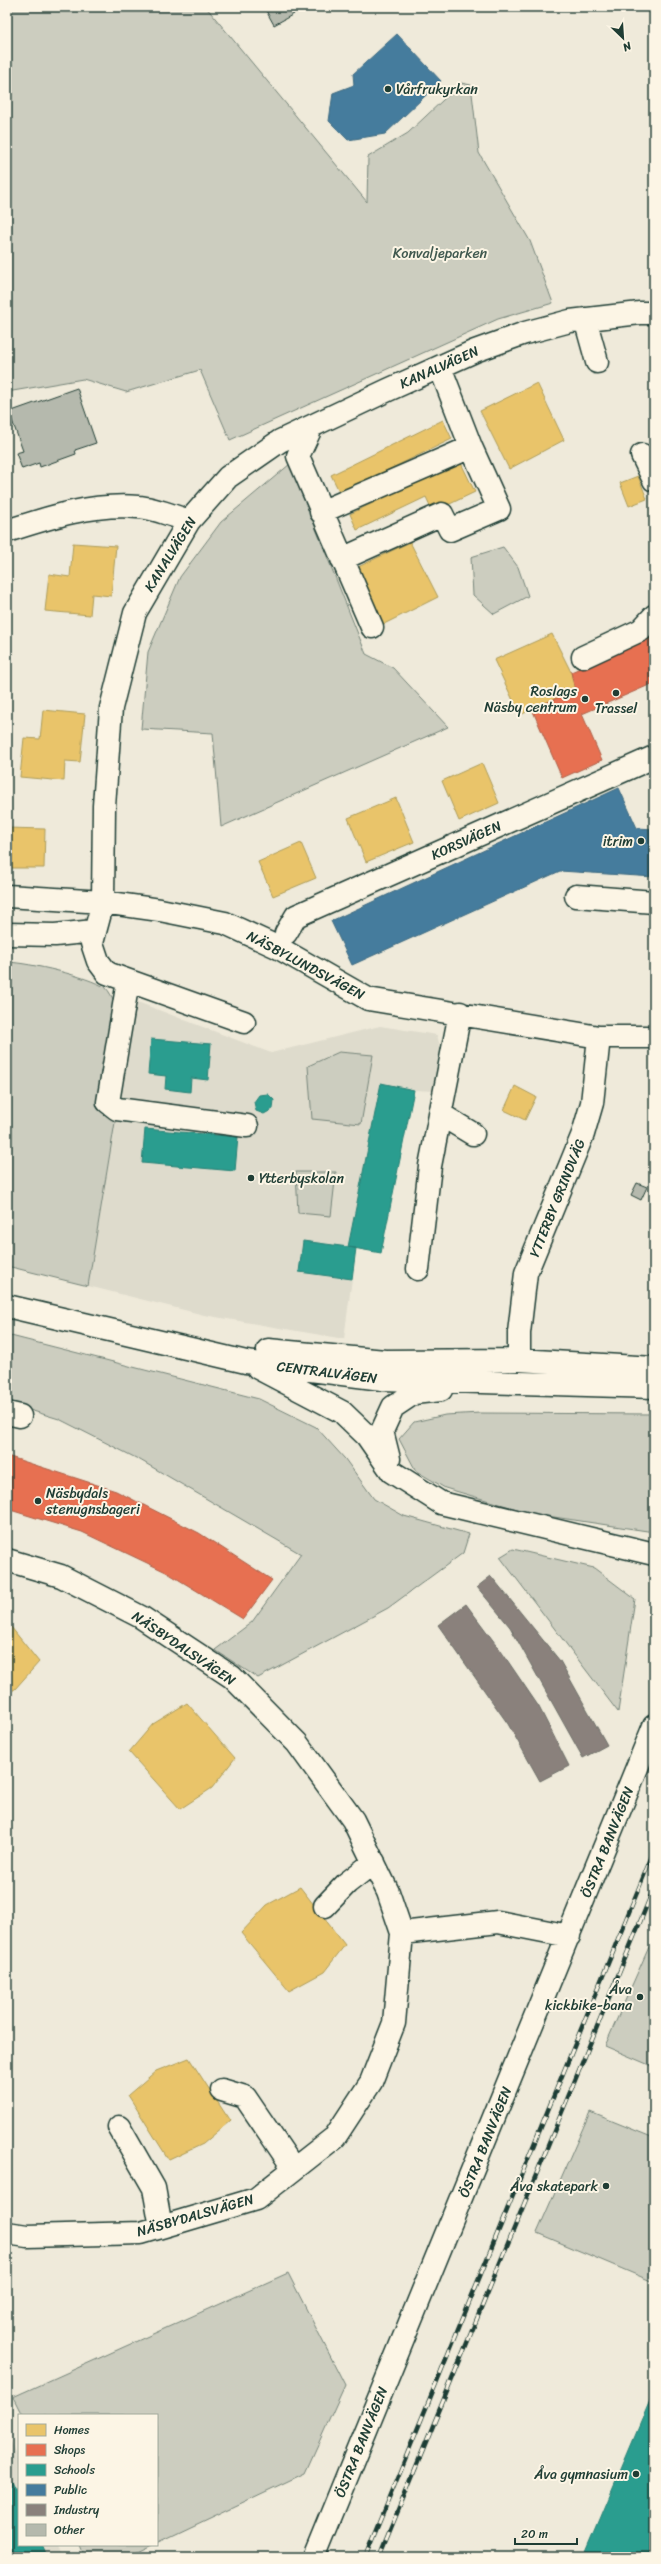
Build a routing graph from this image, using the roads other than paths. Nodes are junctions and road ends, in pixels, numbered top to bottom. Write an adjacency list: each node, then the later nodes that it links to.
1 (654, 313): 2 (street, KANALVÄGEN)
2 (585, 319): 3 (street); 4 (street, KANALVÄGEN)
3 (597, 362)
4 (440, 367): 5 (street, KANALVÄGEN); 6 (street)
5 (312, 426): 9 (street); 10 (street, KANALVÄGEN)
6 (471, 447): 9 (street); 12 (street)
7 (642, 455): 8 (street)
8 (654, 480)
9 (321, 512): 12 (street)
10 (189, 521): 11 (street); 19 (street, KANALVÄGEN)
11 (7, 531)
12 (342, 559): 14 (street)
13 (654, 616): 15 (street)
14 (372, 627)
15 (583, 657)
16 (654, 757): 22 (street, KORSVÄGEN)
17 (7, 896): 19 (street, NÄSBYLUNDSVÄGEN)
18 (576, 896): 20 (street)
19 (103, 902): 21 (street, KANALVÄGEN); 25 (street, NÄSBYLUNDSVÄGEN)
20 (654, 902)
21 (94, 931): 23 (street); 24 (street, KANALVÄGEN)
22 (286, 932)
23 (7, 934)
24 (128, 981): 26 (street, KANALVÄGEN); 30 (street)
25 (460, 1014): 27 (street, NÄSBYLUNDSVÄGEN); 29 (street)
26 (244, 1022)
27 (599, 1037): 28 (street, NÄSBYLUNDSVÄGEN); 35 (street, YTTERBY GRINDVÄG)
28 (654, 1037)
29 (440, 1114): 31 (street); 32 (street)
30 (247, 1126)
31 (473, 1134)
32 (418, 1269)
33 (7, 1292): 35 (street, CENTRALVÄGEN)
34 (7, 1306): 36 (street, CENTRALVÄGEN)
35 (519, 1360): 37 (street, CENTRALVÄGEN)
36 (246, 1362): 38 (street, CENTRALVÄGEN); 40 (street)
37 (654, 1368)
38 (512, 1382): 39 (street, CENTRALVÄGEN); 40 (street)
39 (654, 1387)
40 (392, 1472): 41 (street)
41 (654, 1554)
42 (7, 1560): 44 (street, NÄSBYDALSVÄGEN)
43 (654, 1726): 47 (street, ÖSTRA BANVÄGEN)
44 (374, 1862): 45 (street); 46 (street, NÄSBYDALSVÄGEN)
45 (325, 1906)
46 (402, 1933): 47 (street); 50 (street, NÄSBYDALSVÄGEN)
47 (569, 1936): 53 (street, ÖSTRA BANVÄGEN)
48 (222, 2090): 50 (street)
49 (119, 2127): 51 (street)
50 (294, 2168): 51 (street, NÄSBYDALSVÄGEN)
51 (160, 2227): 52 (street, NÄSBYDALSVÄGEN)
52 (7, 2233)
53 (314, 2557)

